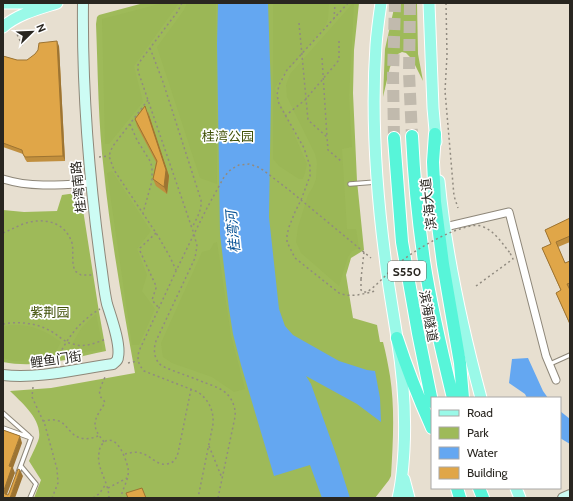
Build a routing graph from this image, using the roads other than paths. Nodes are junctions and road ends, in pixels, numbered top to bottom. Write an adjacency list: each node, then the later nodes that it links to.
1 (3, 3): 2 (main road)
2 (31, 3)
3 (57, 3): 7 (main road)
4 (83, 3): 13 (street, 桂湾南路)
5 (381, 3): 12 (main road)
6 (429, 3): 8 (main road, 滨海大道)
7 (3, 27)
8 (435, 134): 15 (main road, 滨海大道); 24 (highway)
9 (412, 136): 23 (highway, 滨海隧道 / S550)
10 (394, 138): 22 (highway, 滨海隧道 / S550)
11 (3, 179): 13 (street)
12 (377, 182): 14 (lane); 16 (main road)
13 (90, 183): 18 (street, 桂湾南路)
14 (350, 184)
15 (445, 226): 19 (street); 25 (main road, 滨海大道)
16 (397, 338): 27 (highway); 30 (main road)
17 (570, 355): 19 (lane)
18 (113, 364): 20 (street, 鲤鱼门街)
19 (550, 364): 21 (street)
20 (3, 375)
21 (556, 380)
22 (431, 397)
23 (453, 397)
24 (463, 397)
25 (481, 397)
26 (3, 413): 29 (lane)
27 (431, 426)
28 (3, 428): 29 (lane)
29 (31, 438): 31 (lane)
30 (403, 464): 35 (main road); 36 (main road)
31 (21, 466): 32 (lane); 34 (lane)
32 (16, 479)
33 (570, 495): 37 (street)
34 (30, 498)
35 (398, 498)
36 (409, 498)
37 (563, 498)

